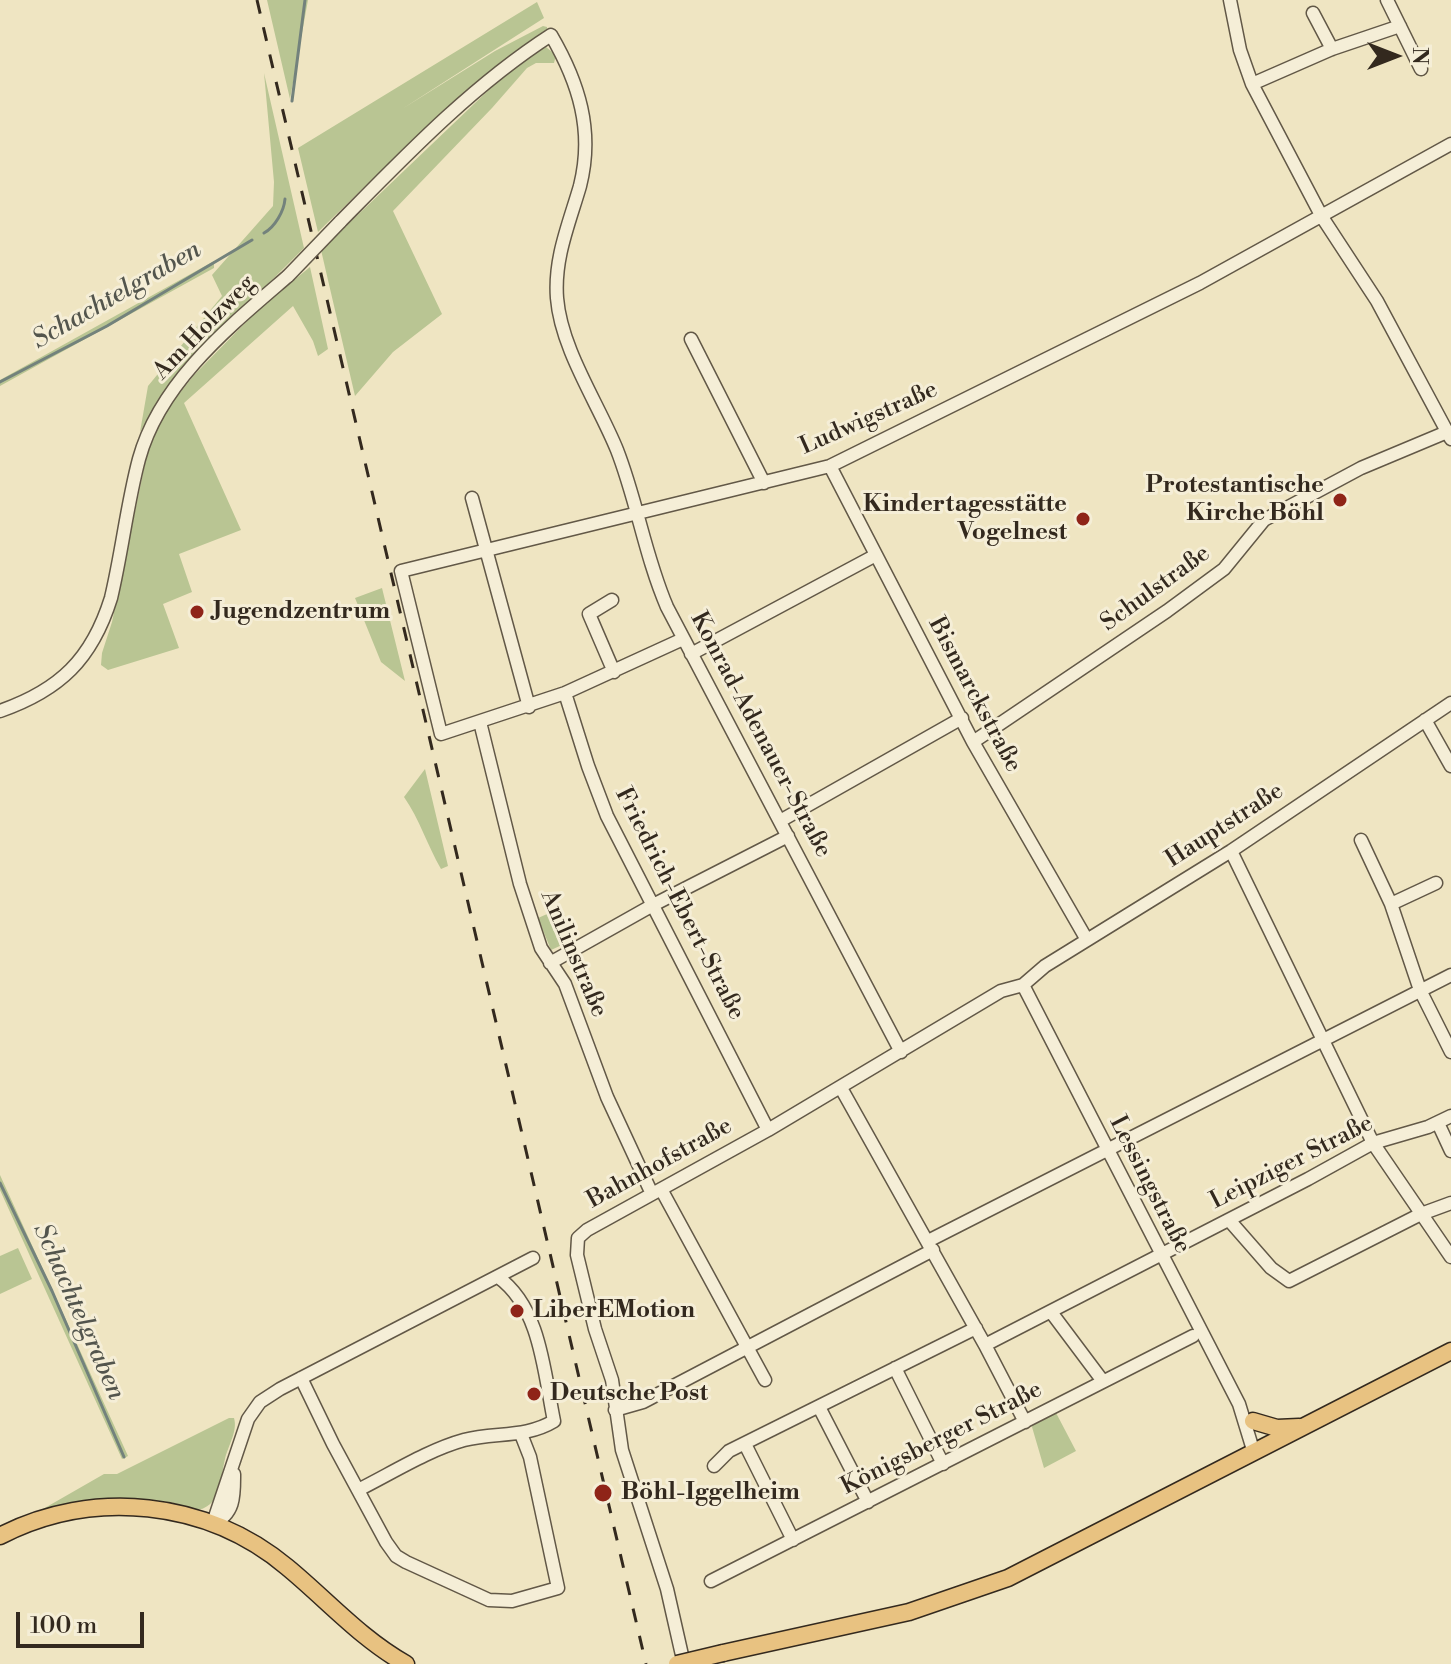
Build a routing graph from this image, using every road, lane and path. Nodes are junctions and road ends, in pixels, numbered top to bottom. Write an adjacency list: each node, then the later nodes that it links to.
1 (1230, 0): 8 (street)
2 (1387, 0): 4 (street)
3 (1313, 13): 6 (street)
4 (1400, 26): 6 (street); 7 (street)
5 (551, 35): 16 (street, Konrad-Adenauer-Straße); 26 (street, Am Holzweg, bridge)
6 (1332, 49): 8 (street)
7 (1421, 69)
8 (1252, 84): 10 (street)
9 (1451, 144): 10 (street, Ludwigstraße)
10 (1322, 217): 12 (street); 13 (street, Ludwigstraße)
11 (691, 339): 14 (street)
12 (1449, 435): 30 (street, Schulstraße)
13 (830, 466): 14 (street, Ludwigstraße); 18 (street, Bismarckstraße)
14 (764, 483): 16 (street, Ludwigstraße)
15 (472, 498): 17 (street)
16 (635, 512): 17 (street, Ludwigstraße); 20 (street, Konrad-Adenauer-Straße)
17 (487, 550): 25 (street); 29 (street, Ludwigstraße)
18 (876, 555): 21 (street); 27 (street, Bismarckstraße)
19 (612, 600): 22 (street)
20 (683, 639): 21 (street, Konrad-Adenauer-Straße); 22 (street)
21 (691, 654): 32 (street, Konrad-Adenauer-Straße)
22 (614, 672): 23 (street)
23 (565, 693): 25 (street); 38 (street, Friedrich-Ebert-Straße)
24 (1451, 703): 28 (street, Hauptstraße)
25 (529, 707): 29 (street)
26 (0, 711)
27 (962, 718): 30 (street, Bismarckstraße); 32 (street)
28 (1425, 720): 31 (street); 35 (street, Hauptstraße)
29 (480, 722): 40 (street, Anilinstraße)
30 (973, 742): 39 (street, Bismarckstraße)
31 (1451, 766)
32 (780, 821): 33 (street, Konrad-Adenauer-Straße)
33 (788, 836): 38 (street); 45 (street, Konrad-Adenauer-Straße)
34 (1361, 840): 37 (street)
35 (1231, 851): 39 (street, Hauptstraße); 44 (street)
36 (1436, 883): 37 (street)
37 (1391, 904): 43 (street)
38 (653, 905): 40 (street); 50 (street, Friedrich-Ebert-Straße)
39 (1087, 940): 42 (street, Hauptstraße)
40 (550, 963): 54 (street, Anilinstraße)
41 (1451, 975): 43 (street)
42 (1023, 985): 45 (street, Bahnhofstraße); 52 (street, Lessingstraße)
43 (1420, 990): 44 (street); 46 (street)
44 (1323, 1040): 51 (street); 52 (street)
45 (901, 1052): 47 (street, Bahnhofstraße)
46 (1451, 1052)
47 (841, 1088): 50 (street, Bahnhofstraße); 58 (street)
48 (1451, 1116): 49 (street, Leipziger Straße)
49 (1438, 1123): 51 (street, Leipziger Straße); 53 (street)
50 (768, 1130): 54 (street, Bahnhofstraße)
51 (1373, 1143): 56 (street); 57 (street, Leipziger Straße)
52 (1106, 1149): 58 (street); 59 (street, Lessingstraße)
53 (1451, 1151)
54 (656, 1192): 67 (street, Anilinstraße); 75 (street, Bahnhofstraße)
55 (1451, 1203): 56 (street)
56 (1421, 1214): 57 (street); 60 (street)
57 (1229, 1220): 59 (street, Leipziger Straße)
58 (930, 1246): 64 (street); 67 (street)
59 (1160, 1253): 63 (street, Leipziger Straße); 73 (street, Lessingstraße)
60 (1451, 1257)
61 (533, 1258): 62 (street)
62 (498, 1277): 70 (street); 79 (street)
63 (1051, 1312): 66 (street, Leipziger Straße); 72 (street)
64 (976, 1328): 66 (street); 69 (street)
65 (1193, 1336): 72 (street, Königsberger Straße)
66 (985, 1345): 77 (street)
67 (748, 1346): 71 (street, Anilinstraße); 75 (street)
68 (1451, 1351): 78 (main road)
69 (895, 1368): 74 (street); 83 (street)
70 (301, 1378): 82 (street); 85 (street)
71 (765, 1380)
72 (1102, 1380): 77 (street, Königsberger Straße)
73 (1239, 1404): 76 (street, Lessingstraße); 81 (street, Lessingstraße)
74 (819, 1407): 80 (street); 87 (street)
75 (615, 1410): 95 (street, Bahnhofstraße)
76 (1253, 1421): 78 (main road); 81 (street, Lessingstraße)
77 (1025, 1422): 83 (street, Königsberger Straße)
78 (1304, 1427): 81 (main road)
79 (521, 1434): 85 (street); 85 (street)
80 (745, 1444): 84 (street); 91 (street)
81 (1257, 1451): 94 (main road, bridge)
82 (235, 1463): 86 (street); 88 (street)
83 (943, 1464): 87 (street, Königsberger Straße)
84 (714, 1466)
85 (358, 1490)
86 (233, 1501): 88 (street); 90 (street)
87 (868, 1502): 91 (street, Königsberger Straße)
88 (213, 1523): 89 (main road); 90 (main road)
89 (0, 1536)
90 (245, 1538): 93 (main road)
91 (793, 1540): 92 (street, Königsberger Straße)
92 (711, 1581)
93 (406, 1664)
94 (677, 1664)
95 (684, 1664)

